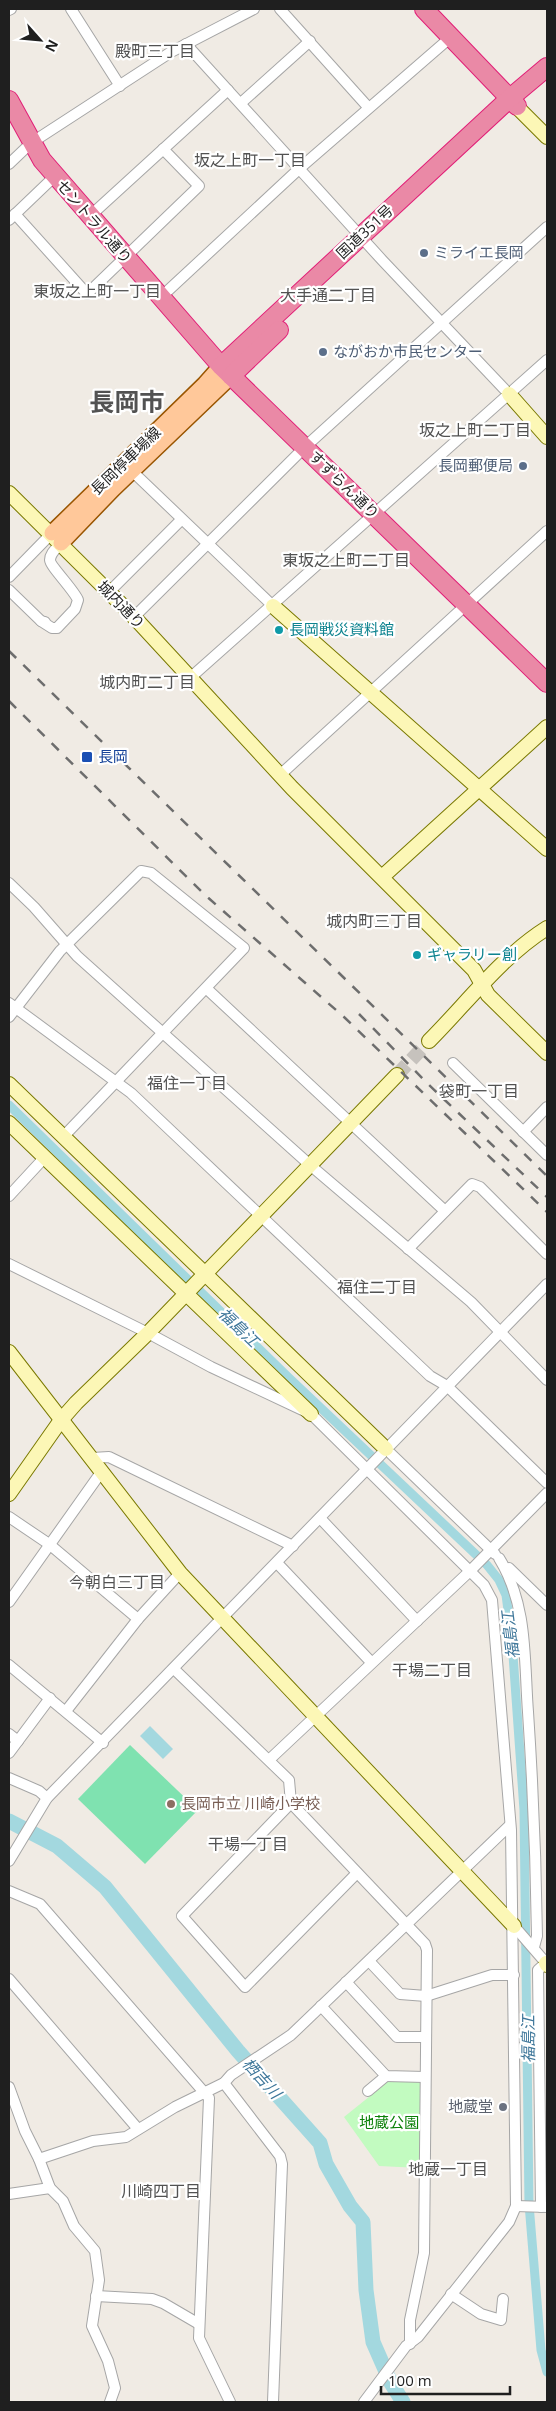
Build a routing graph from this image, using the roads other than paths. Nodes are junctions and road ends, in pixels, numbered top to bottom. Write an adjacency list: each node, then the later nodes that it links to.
1 (71, 9): 10 (street)
2 (254, 9): 7 (street)
3 (280, 9): 6 (street)
4 (424, 9): 5 (highway)
5 (451, 37): 13 (highway); 15 (street)
6 (310, 41): 14 (street); 15 (street)
7 (186, 44): 10 (street); 11 (street)
8 (547, 67): 13 (highway, 国道351号)
9 (547, 83): 13 (highway, 国道351号)
10 (120, 86): 17 (street)
11 (228, 90): 14 (street); 18 (street)
12 (9, 100): 17 (highway, セントラル通り)
13 (514, 102): 16 (street); 25 (highway, 国道351号)
14 (241, 103): 20 (street)
15 (368, 107): 20 (street)
16 (545, 131)
17 (31, 143): 19 (street); 21 (highway, セントラル通り)
18 (163, 148): 22 (street); 26 (street)
19 (9, 164)
20 (300, 168): 25 (street); 27 (street)
21 (55, 176): 22 (highway, セントラル通り); 23 (street)
22 (90, 216): 26 (highway, セントラル通り)
23 (12, 217): 26 (street)
24 (547, 227): 28 (street)
25 (365, 241): 28 (street); 30 (highway, 国道351号)
26 (125, 258): 27 (highway, セントラル通り)
27 (160, 298): 30 (highway, セントラル通り)
28 (442, 324): 31 (street); 33 (street)
29 (547, 360): 31 (street)
30 (226, 371): 33 (highway, すずらん通り); 34 (main road, 長岡停車場線); 39 (main road, 長岡停車場線)
31 (509, 394): 32 (street); 36 (street)
32 (547, 437)
33 (305, 447): 36 (highway, すずらん通り); 40 (street)
34 (133, 472): 37 (street); 39 (main road, 長岡停車場線)
35 (9, 493): 39 (street, 城内通り)
36 (374, 515): 44 (highway, すずらん通り); 45 (street)
37 (181, 520): 40 (street); 43 (street)
38 (547, 531): 44 (street)
39 (56, 538): 41 (street); 42 (street); 43 (street, 城内通り)
40 (205, 543): 45 (street); 46 (street)
41 (9, 577)
42 (9, 590)
43 (109, 592): 46 (street, 城内通り)
44 (467, 605): 48 (highway); 49 (street)
45 (273, 606): 47 (street); 49 (street)
46 (134, 616): 47 (street, 城内通り)
47 (190, 678): 51 (street, 城内通り)
48 (547, 683)
49 (370, 692): 51 (street); 52 (street)
50 (547, 727): 52 (street)
51 (280, 776): 54 (street, 城内通り)
52 (480, 788): 53 (street); 54 (street)
53 (547, 849)
54 (382, 877): 58 (street, 城内通り)
55 (9, 883): 57 (street)
56 (547, 928): 58 (street)
57 (68, 945): 59 (street); 60 (street); 61 (street)
58 (482, 985): 62 (street); 63 (street, 城内通り)
59 (207, 989): 61 (street); 70 (street)
60 (11, 1009): 66 (street)
61 (162, 1032): 66 (street); 75 (street)
62 (429, 1041)
63 (547, 1053)
64 (453, 1062): 71 (street)
65 (397, 1075): 70 (street)
66 (115, 1082): 72 (street); 78 (street)
67 (9, 1084): 72 (street)
68 (547, 1107): 71 (street)
69 (9, 1123): 74 (street)
70 (350, 1124): 75 (street); 77 (street)
71 (523, 1132): 73 (street)
72 (63, 1137): 82 (street)
73 (547, 1155)
74 (45, 1157): 76 (street); 84 (street)
75 (310, 1165): 78 (street); 79 (street)
76 (9, 1196)
77 (445, 1211): 79 (street); 80 (street)
78 (260, 1215): 82 (street); 89 (street)
79 (408, 1249): 86 (street)
80 (547, 1254)
81 (9, 1264): 85 (street)
82 (203, 1274): 84 (street); 92 (street)
83 (547, 1284): 86 (street)
84 (188, 1290): 85 (street); 90 (street)
85 (148, 1333): 90 (street); 91 (street)
86 (500, 1333): 88 (street); 89 (street)
87 (9, 1352): 91 (street)
88 (547, 1380)
89 (447, 1386): 92 (street); 96 (street)
90 (311, 1414): 94 (street)
91 (61, 1420): 93 (street); 98 (street)
92 (384, 1450): 94 (street); 103 (street)
93 (92, 1458): 95 (street); 102 (street)
94 (369, 1467): 100 (street); 106 (street)
95 (102, 1471): 101 (street); 107 (street)
96 (547, 1483)
97 (547, 1493): 103 (street)
98 (9, 1494)
99 (9, 1517): 101 (street)
100 (320, 1518): 102 (street); 112 (street)
101 (49, 1544): 108 (street); 111 (street)
102 (293, 1546): 105 (street)
103 (488, 1552): 104 (street); 106 (street)
104 (499, 1558): 109 (street); 134 (street)
105 (277, 1563): 110 (street); 113 (street)
106 (472, 1568): 112 (street); 127 (street)
107 (180, 1573): 110 (street); 111 (street)
108 (9, 1602)
109 (547, 1605)
110 (223, 1618): 115 (street); 118 (street)
111 (138, 1619): 117 (street)
112 (417, 1621): 113 (street)
113 (371, 1662): 118 (street)
114 (9, 1665): 116 (street)
115 (174, 1669): 121 (street); 123 (street)
116 (50, 1698): 117 (street); 120 (street)
117 (66, 1711): 121 (street)
118 (314, 1715): 123 (street); 129 (street)
119 (9, 1734): 120 (street)
120 (18, 1741): 122 (street)
121 (103, 1743): 125 (street)
122 (9, 1754)
123 (270, 1760): 126 (street)
124 (9, 1778): 125 (street)
125 (45, 1802): 128 (street)
126 (291, 1803): 130 (street); 130 (street)
127 (510, 1825): 129 (street); 132 (street)
128 (11, 1856)
129 (463, 1870): 132 (street); 133 (street)
130 (357, 1873): 133 (street)
131 (9, 1891): 148 (street)
132 (513, 1924): 134 (street); 137 (street)
133 (406, 1925): 135 (street); 140 (street)
134 (531, 1944): 136 (street)
135 (369, 1961): 139 (street); 140 (street)
136 (547, 1963): 149 (street)
137 (514, 1974): 140 (street); 155 (street)
138 (9, 1979): 150 (street)
139 (346, 1982): 141 (street); 142 (street)
140 (426, 1996): 142 (street)
141 (321, 2006): 143 (street); 145 (street)
142 (426, 2037): 144 (street)
143 (386, 2076): 144 (street); 147 (street)
144 (425, 2077): 161 (street)
145 (228, 2079): 148 (street); 165 (street)
146 (9, 2087): 152 (street)
147 (368, 2091)
148 (204, 2092): 150 (street); 160 (street)
149 (543, 2095): 151 (street)
150 (138, 2129): 152 (street)
151 (543, 2138): 156 (street)
152 (40, 2159): 153 (street)
153 (50, 2188): 154 (street); 158 (street)
154 (9, 2194)
155 (519, 2206): 156 (street); 157 (street)
156 (542, 2207)
157 (451, 2294): 159 (street); 161 (street)
158 (96, 2296): 160 (street); 163 (street)
159 (503, 2299)
160 (199, 2324): 164 (street)
161 (408, 2345): 162 (street)
162 (366, 2399)
163 (110, 2402)
164 (230, 2402)
165 (274, 2402)

